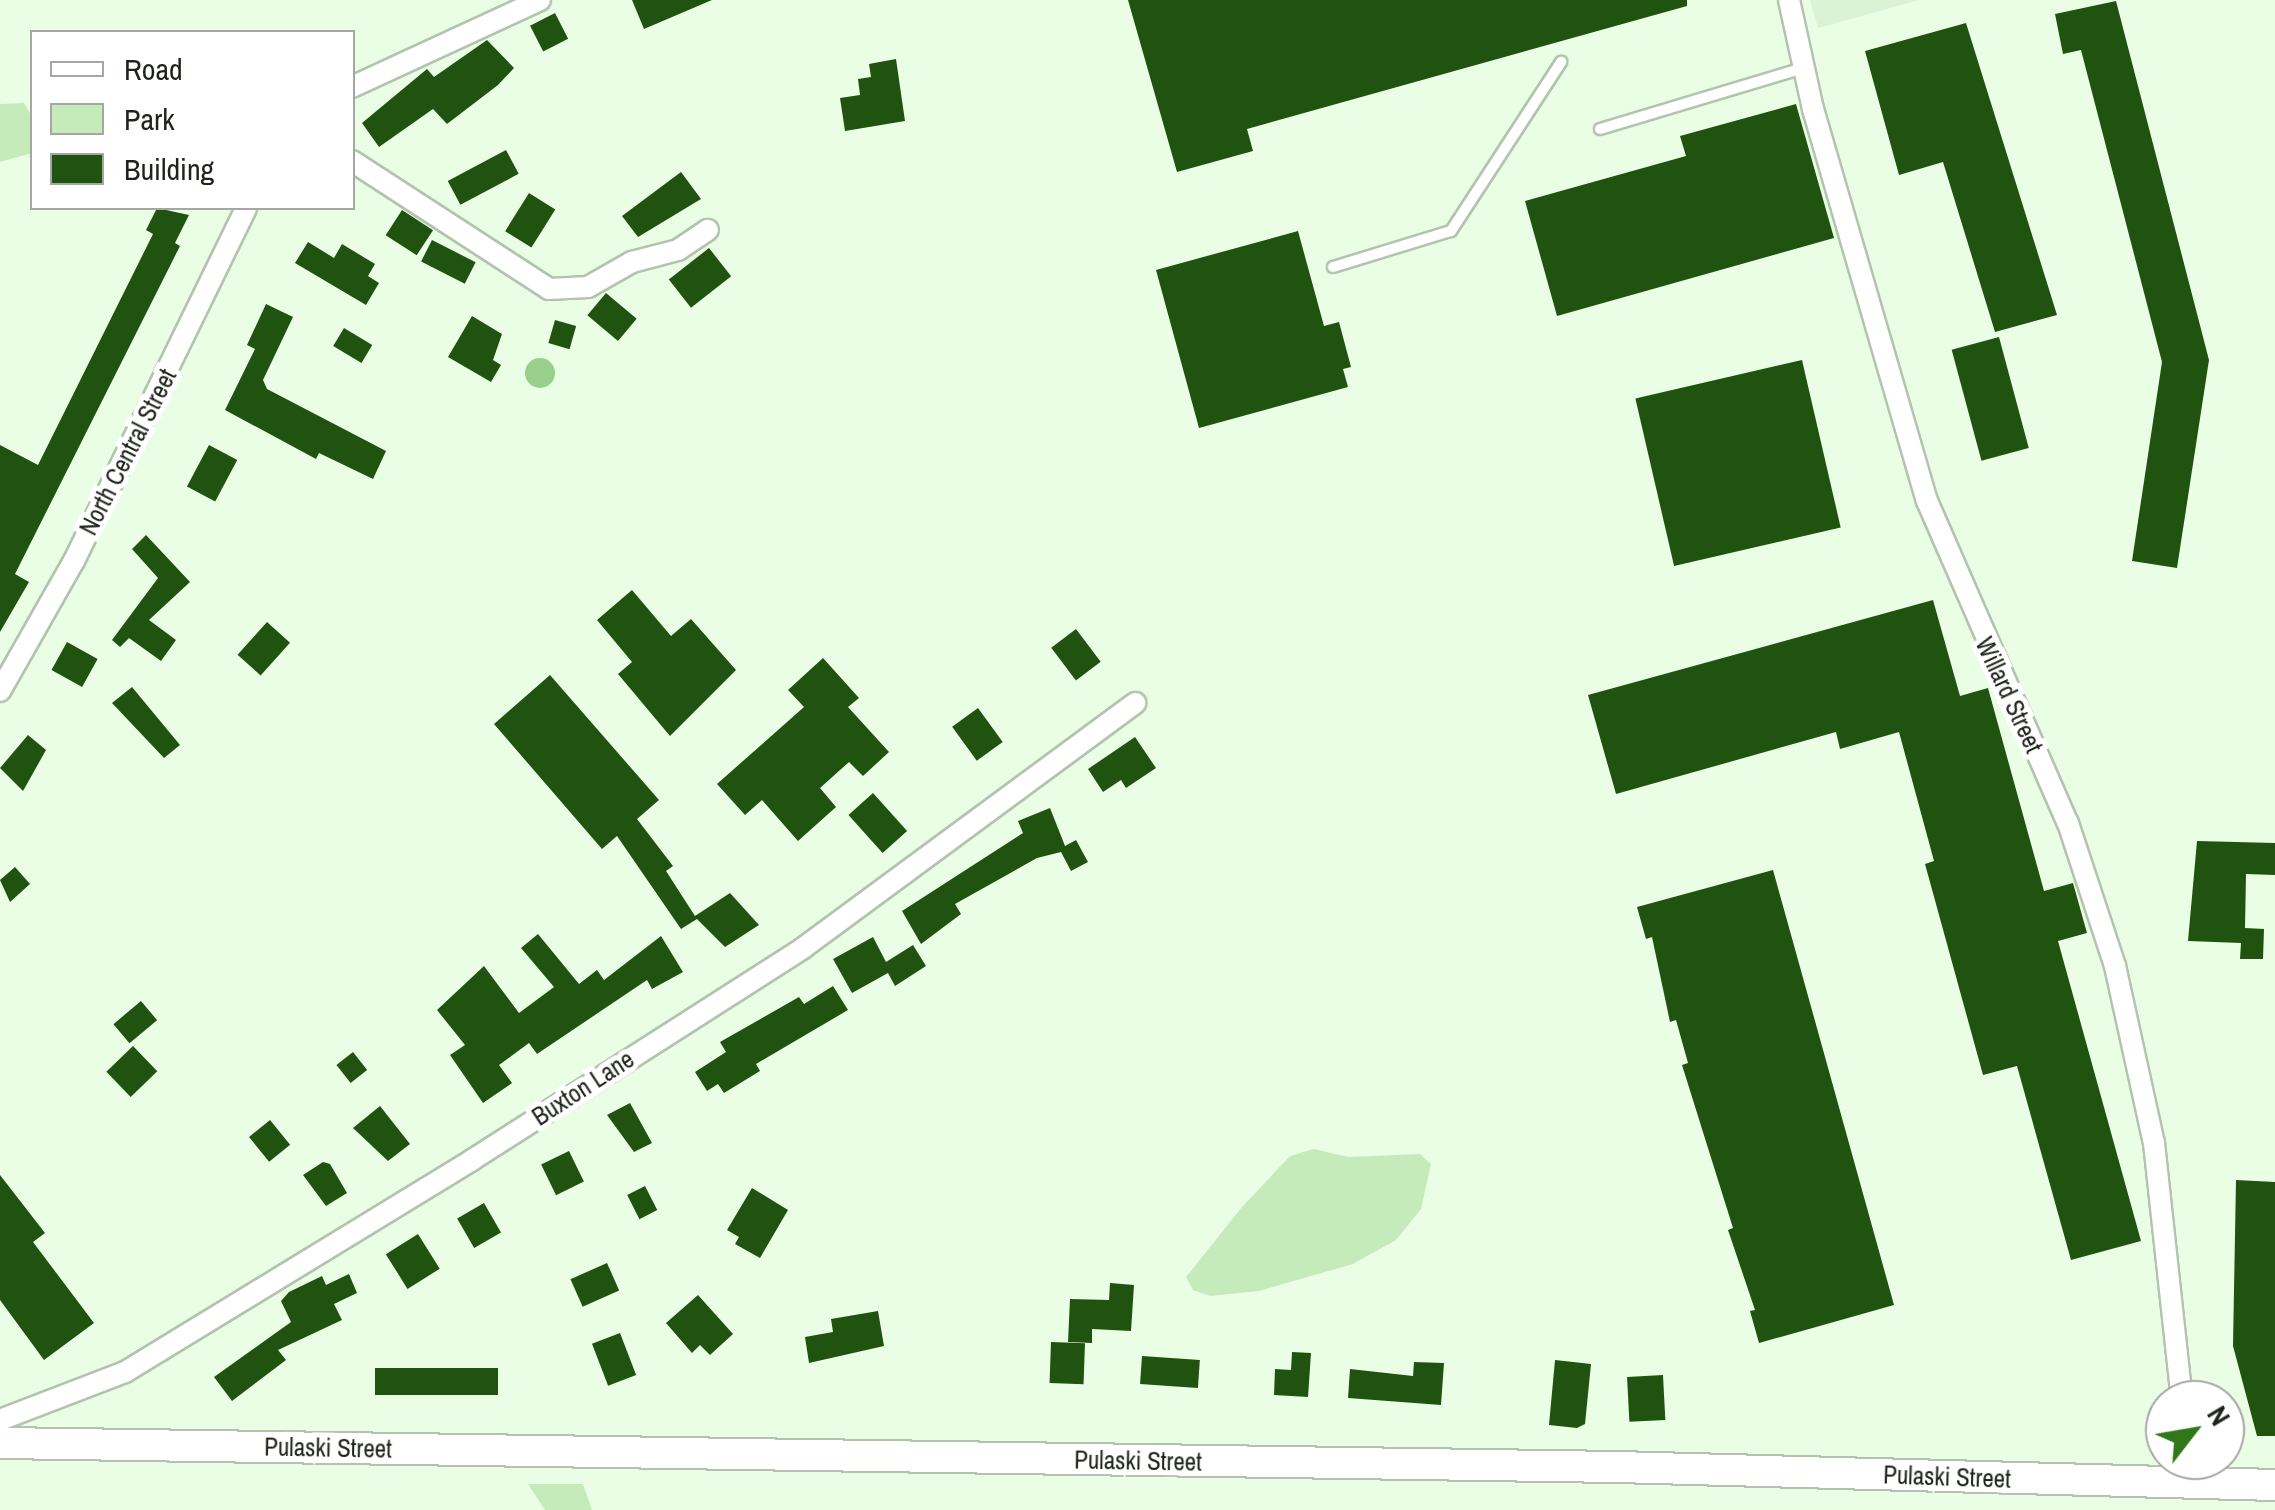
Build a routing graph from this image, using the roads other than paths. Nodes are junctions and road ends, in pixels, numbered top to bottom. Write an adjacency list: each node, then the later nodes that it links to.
1 (540, 0): 5 (street)
2 (1788, 0): 4 (street, Willard Street)
3 (1561, 62): 10 (lane)
4 (1803, 68): 6 (lane); 13 (street, Willard Street)
5 (355, 86)
6 (1600, 130)
7 (355, 163): 9 (street)
8 (245, 210): 11 (street, North Central Street)
9 (708, 230)
10 (1332, 267)
11 (0, 691)
12 (1135, 702): 14 (street, Buxton Lane)
13 (2180, 1380)
14 (0, 1420)
15 (0, 1443): 16 (main road, Pulaski Street)
16 (2145, 1472)
17 (2242, 1480): 18 (main road, Pulaski Street)
18 (2275, 1485)

